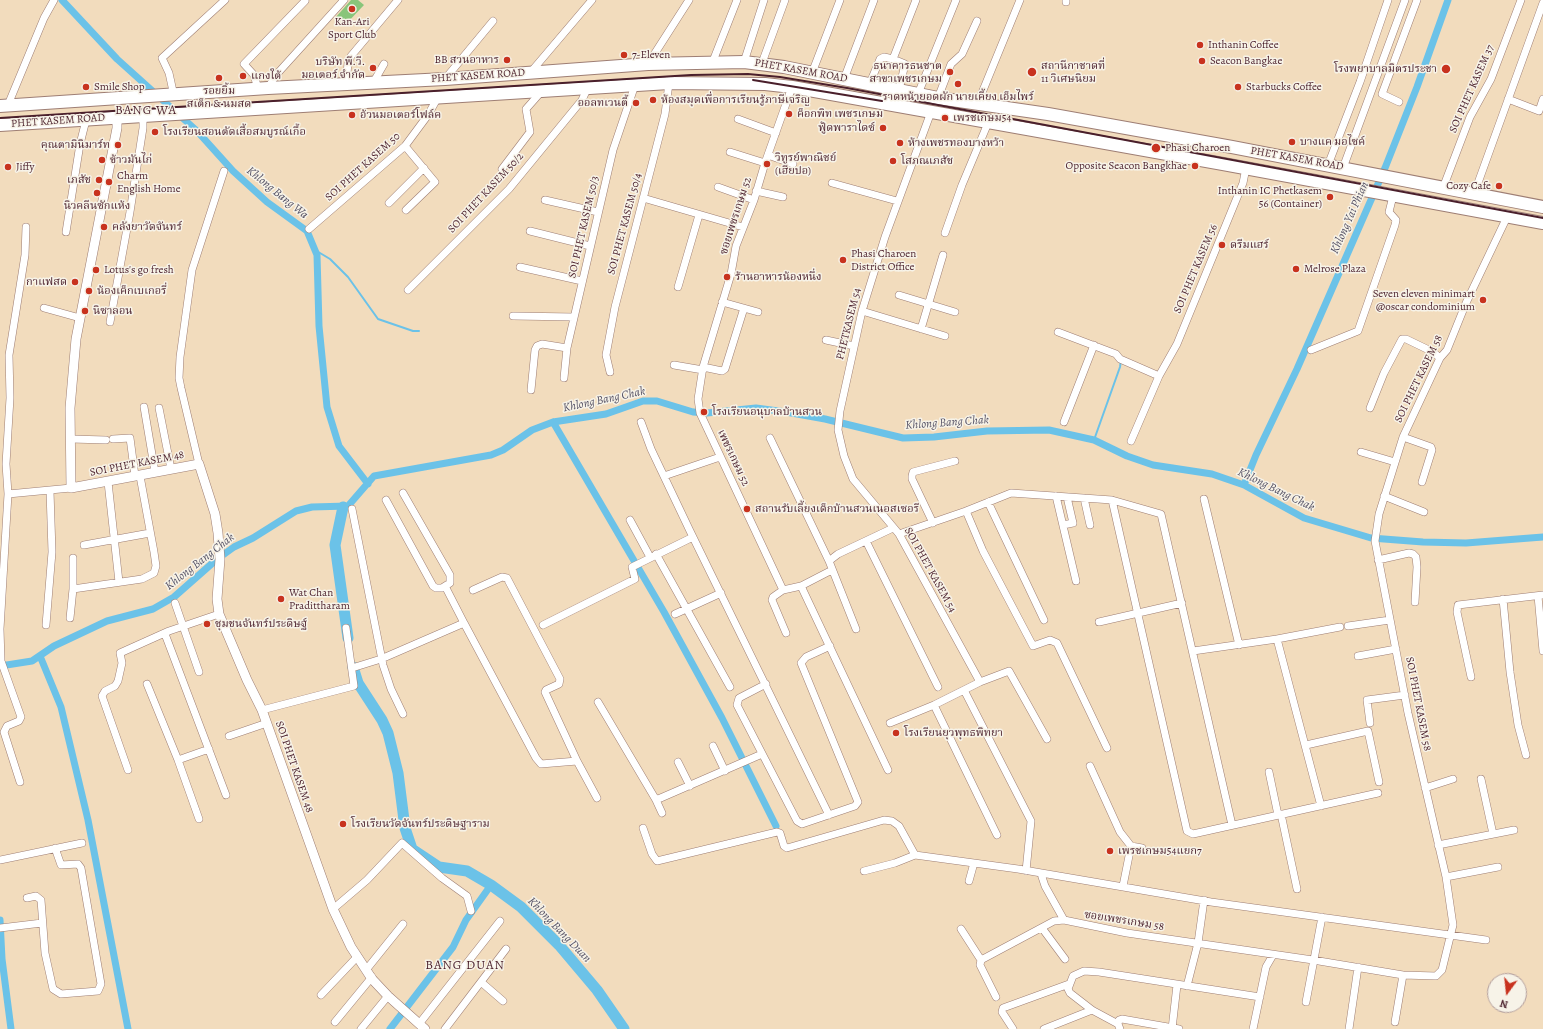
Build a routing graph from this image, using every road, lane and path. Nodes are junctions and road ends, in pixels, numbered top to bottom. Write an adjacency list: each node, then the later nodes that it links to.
1 (54, 0): 56 (street)
2 (225, 0): 48 (street)
3 (344, 0): 41 (street)
4 (398, 0): 38 (street)
5 (592, 0): 29 (street)
6 (737, 0): 24 (street)
7 (764, 0): 25 (street)
8 (785, 0): 26 (street)
9 (840, 0): 30 (street)
10 (874, 0): 32 (street)
11 (916, 0): 23 (street)
12 (956, 0): 47 (street)
13 (1020, 0): 57 (street)
14 (1388, 0): 71 (street)
15 (1405, 0): 40 (street)
16 (1417, 0): 44 (street)
17 (1520, 0): 79 (street, SOI PHET KASEM 37)
18 (305, 1): 41 (street)
19 (687, 1): 28 (street)
20 (1543, 3): 52 (street)
21 (493, 21): 31 (street)
22 (977, 21): 51 (street)
23 (893, 59): 37 (street); 46 (street)
24 (713, 61): 25 (main road, PHET KASEM ROAD); 28 (main road, PHET KASEM ROAD)
25 (744, 62): 26 (main road, PHET KASEM ROAD)
26 (762, 63): 30 (main road, PHET KASEM ROAD)
27 (384, 64): 35 (street)
28 (648, 64): 29 (main road, PHET KASEM ROAD)
29 (530, 73): 31 (main road, PHET KASEM ROAD)
30 (812, 73): 32 (main road, PHET KASEM ROAD)
31 (445, 79): 33 (main road, PHET KASEM ROAD)
32 (844, 79): 37 (main road, PHET KASEM ROAD)
33 (413, 80): 34 (main road, PHET KASEM ROAD); 50 (main road)
34 (391, 82): 35 (main road, PHET KASEM ROAD); 54 (main road)
35 (373, 83): 38 (main road, PHET KASEM ROAD)
36 (669, 83): 39 (main road, PHET KASEM ROAD); 43 (main road, PHET KASEM ROAD); 84 (street, SOI PHET KASEM 50/4)
37 (870, 83): 46 (main road, PHET KASEM ROAD)
38 (346, 84): 41 (main road, PHET KASEM ROAD)
39 (635, 85): 42 (main road, PHET KASEM ROAD); 91 (street, SOI PHET KASEM 50/3)
40 (1374, 85): 44 (street); 74 (street)
41 (263, 88): 48 (main road, PHET KASEM ROAD)
42 (588, 88): 45 (main road, PHET KASEM ROAD); 106 (street, SOI PHET KASEM 50/2)
43 (792, 88): 58 (main road, PHET KASEM ROAD); 65 (street, ซอยเพชรเกษม 52)
44 (1384, 89): 55 (street)
45 (542, 90): 49 (main road, PHET KASEM ROAD); 76 (street)
46 (899, 90): 47 (main road, PHET KASEM ROAD)
47 (918, 94): 51 (main road, PHET KASEM ROAD)
48 (174, 96): 56 (main road, PHET KASEM ROAD)
49 (438, 97): 50 (main road, PHET KASEM ROAD); 66 (street, SOI PHET KASEM 50)
50 (415, 98): 54 (main road, PHET KASEM ROAD)
51 (938, 98): 57 (main road, PHET KASEM ROAD)
52 (1508, 99): 53 (street); 81 (street)
53 (1543, 99)
54 (390, 100): 59 (main road, PHET KASEM ROAD)
55 (1399, 102)
56 (5, 103)
57 (977, 104): 71 (main road, PHET KASEM ROAD)
58 (931, 112): 63 (main road, PHET KASEM ROAD); 87 (street, PHETKASEM 54)
59 (143, 116): 60 (main road, PHET KASEM ROAD); 118 (street)
60 (117, 118): 61 (main road, PHET KASEM ROAD); 117 (street)
61 (86, 120): 64 (main road, PHET KASEM ROAD); 98 (street)
62 (738, 120): 65 (street)
63 (988, 123): 73 (main road, PHET KASEM ROAD); 100 (street)
64 (0, 125)
65 (776, 133): 68 (street, ซอยเพชรเกษม 52)
66 (405, 146): 72 (street); 97 (street, SOI PHET KASEM 50)
67 (730, 152): 69 (street)
68 (768, 155): 69 (street, ซอยเพชรเกษม 52); 70 (street)
69 (765, 163): 80 (street, ซอยเพชรเกษม 52)
70 (793, 164)
71 (1328, 165): 74 (main road, PHET KASEM ROAD)
72 (424, 168): 88 (street); 90 (street)
73 (1246, 168): 82 (main road, PHET KASEM ROAD); 131 (street, SOI PHET KASEM 56)
74 (1343, 168): 79 (main road, PHET KASEM ROAD)
75 (224, 170): 150 (street)
76 (502, 170)
77 (832, 183): 87 (street)
78 (718, 186): 86 (street)
79 (1443, 188): 81 (main road, PHET KASEM ROAD)
80 (756, 191): 83 (street); 86 (street, ซอยเพชรเกษม 52)
81 (1474, 194): 89 (main road, PHET KASEM ROAD)
82 (1393, 196): 93 (main road, PHET KASEM ROAD); 126 (street)
83 (783, 197)
84 (643, 198): 92 (street); 130 (street, SOI PHET KASEM 50/4)
85 (545, 200): 91 (street)
86 (754, 200): 96 (street, ซอยเพชรเกษม 52)
87 (897, 201): 112 (street, PHETKASEM 54)
88 (389, 203)
89 (1541, 206): 94 (main road)
90 (406, 210)
91 (598, 212): 101 (street, SOI PHET KASEM 50/3)
92 (699, 215): 96 (street); 105 (street)
93 (1507, 217): 94 (main road, PHET KASEM ROAD); 127 (street, SOI PHET KASEM 58)
94 (1539, 223)
95 (26, 227): 149 (street)
96 (743, 227): 108 (street, ซอยเพชรเกษม 52)
97 (309, 229)
98 (66, 232)
99 (530, 232): 101 (street)
100 (945, 233)
101 (590, 246): 104 (street, SOI PHET KASEM 50/3)
102 (943, 255): 109 (street)
103 (520, 267): 104 (street)
104 (582, 281): 116 (street, SOI PHET KASEM 50/3)
105 (678, 287)
106 (408, 290)
107 (898, 295): 109 (street)
108 (722, 302): 111 (street); 129 (street, ซอยเพชรเกษม 52)
109 (928, 304): 114 (street); 119 (street)
110 (44, 308): 117 (street)
111 (744, 308): 113 (street); 129 (street)
112 (862, 311): 119 (street); 124 (street, PHETKASEM 54)
113 (758, 312)
114 (954, 312)
115 (513, 316): 116 (street)
116 (574, 317): 125 (street, SOI PHET KASEM 50/3)
117 (80, 318): 143 (street)
118 (110, 322)
119 (921, 329): 121 (street)
120 (1058, 332): 123 (street)
121 (945, 336)
122 (826, 340): 124 (street)
123 (1094, 345): 131 (street); 139 (street)
124 (854, 346): 140 (street, PHETKASEM 54)
125 (567, 348): 132 (street, SOI PHET KASEM 50/3); 133 (street)
126 (1311, 350)
127 (1440, 358): 137 (street); 141 (street, SOI PHET KASEM 58)
128 (674, 365): 129 (street)
129 (703, 368): 134 (street, ซอยเพชรเกษม 52)
130 (610, 372)
131 (1160, 376): 144 (street, SOI PHET KASEM 56)
132 (564, 378)
133 (531, 390)
134 (698, 399): 146 (street, เพชรเกษม 52)
135 (144, 407): 152 (street)
136 (159, 408): 151 (street)
137 (1370, 408)
138 (641, 422): 154 (street)
139 (1064, 422)
140 (838, 430): 176 (street, SOI PHET KASEM 54)
141 (1403, 437): 148 (street, SOI PHET KASEM 58); 156 (street)
142 (770, 438): 186 (street)
143 (71, 439): 153 (street); 157 (street)
144 (1131, 441)
145 (1362, 452): 148 (street)
146 (720, 457): 154 (street); 194 (street, เพชรเกษม 52)
147 (955, 461): 173 (street)
148 (1395, 462): 162 (street, SOI PHET KASEM 58)
149 (3, 464): 160 (street)
150 (199, 464): 151 (street, SOI PHET KASEM 48); 202 (street, SOI PHET KASEM 48)
151 (171, 469): 152 (street, SOI PHET KASEM 48)
152 (155, 472): 153 (street, SOI PHET KASEM 48)
153 (138, 476): 155 (street, SOI PHET KASEM 48); 177 (street)
154 (664, 476): 179 (street)
155 (108, 482): 157 (street, SOI PHET KASEM 48); 180 (street)
156 (1422, 482)
157 (71, 488): 158 (street)
158 (50, 491): 160 (street); 210 (street)
159 (403, 493): 190 (street)
160 (8, 494): 262 (street)
161 (1056, 496): 163 (street); 168 (street); 174 (street)
162 (1384, 496): 171 (street); 185 (street, SOI PHET KASEM 58)
163 (1067, 497): 164 (street); 174 (street)
164 (1084, 498): 167 (street); 175 (street)
165 (1204, 499): 220 (street)
166 (386, 500): 190 (street)
167 (1112, 500): 200 (street); 204 (street)
168 (988, 502): 170 (street); 206 (street)
169 (352, 509): 226 (street)
170 (966, 511): 173 (street); 248 (street)
171 (1424, 512)
172 (630, 520): 183 (street)
173 (933, 523): 178 (street)
174 (1063, 525): 188 (street)
175 (1090, 525)
176 (894, 528): 178 (street, SOI PHET KASEM 54); 181 (street)
177 (150, 533): 180 (street); 189 (street)
178 (899, 534): 230 (street, SOI PHET KASEM 54)
179 (693, 536): 183 (street); 195 (street)
180 (114, 539): 182 (street); 189 (street)
181 (866, 542): 186 (street); 234 (street)
182 (84, 545)
183 (653, 555): 201 (street); 211 (street)
184 (73, 558): 192 (street)
185 (1378, 560): 198 (street); 207 (street, SOI PHET KASEM 58)
186 (829, 561): 187 (street)
187 (832, 570): 191 (street); 216 (street)
188 (1076, 581)
189 (119, 582): 192 (street)
190 (445, 586): 209 (street)
191 (801, 586): 194 (street); 221 (street)
192 (74, 589): 205 (street)
193 (473, 590): 253 (street)
194 (783, 590): 217 (street)
195 (721, 593): 201 (street); 232 (street)
196 (1540, 595): 197 (street); 224 (street)
197 (1503, 599): 229 (street); 251 (street)
198 (1416, 602)
199 (175, 603): 212 (street)
200 (1182, 603): 204 (street); 223 (street)
201 (687, 609): 203 (street); 233 (street)
202 (219, 614): 212 (street); 239 (street, SOI PHET KASEM 48)
203 (675, 614)
204 (1137, 614): 208 (street); 275 (street)
205 (70, 618)
206 (1044, 620)
207 (1390, 620): 213 (street); 222 (street, SOI PHET KASEM 58)
208 (1099, 622)
209 (464, 623): 226 (street); 253 (street)
210 (46, 625)
211 (543, 625)
212 (184, 626): 218 (street); 228 (street)
213 (1348, 626)
214 (1340, 627): 219 (street)
215 (346, 628): 227 (street)
216 (856, 629)
217 (786, 633)
218 (165, 634): 249 (street); 256 (street)
219 (1277, 639): 220 (street); 246 (street)
220 (1239, 645): 223 (street)
221 (830, 646): 257 (street); 273 (street)
222 (1396, 649): 225 (street); 236 (street, SOI PHET KASEM 58)
223 (1193, 651): 275 (street)
224 (1543, 651)
225 (1358, 656)
226 (381, 659): 227 (street); 240 (street)
227 (356, 667): 239 (street)
228 (200, 672)
229 (1471, 677)
230 (980, 682): 235 (street); 245 (street)
231 (147, 684): 252 (street)
232 (766, 684): 250 (street); 273 (street)
233 (730, 687)
234 (938, 687)
235 (964, 690): 238 (street); 290 (street)
236 (1404, 695): 242 (street); 265 (street, SOI PHET KASEM 58)
237 (598, 702): 269 (street)
238 (934, 705): 241 (street); 279 (street)
239 (262, 710): 243 (street, SOI PHET KASEM 48)
240 (403, 714)
241 (890, 723)
242 (1370, 723)
243 (267, 724): 244 (street); 298 (street, SOI PHET KASEM 48)
244 (230, 736)
245 (1047, 739)
246 (1306, 745): 263 (street); 270 (street)
247 (713, 746): 258 (street)
248 (1107, 748)
249 (209, 749): 252 (street); 267 (street)
250 (762, 754): 258 (street); 273 (street)
251 (1526, 755)
252 (178, 760): 274 (street)
253 (577, 761): 268 (street)
254 (678, 762): 264 (street)
255 (1090, 766): 282 (street)
256 (128, 770)
257 (888, 770)
258 (725, 771): 264 (street)
259 (1269, 772): 272 (street)
260 (1453, 779): 265 (street)
261 (1481, 779): 278 (street)
262 (20, 782)
263 (1380, 782)
264 (690, 786): 269 (street)
265 (1425, 788): 281 (street, SOI PHET KASEM 58)
266 (1378, 793): 270 (street)
267 (226, 795)
268 (597, 798)
269 (656, 800): 271 (street)
270 (1321, 806): 272 (street)
271 (662, 813)
272 (1280, 814): 275 (street); 295 (street)
273 (830, 815)
274 (199, 819)
275 (1232, 825)
276 (643, 828): 285 (street)
277 (1514, 830): 278 (street)
278 (1493, 834): 281 (street)
279 (997, 836)
280 (82, 843): 283 (street)
281 (1438, 845): 292 (street, SOI PHET KASEM 58)
282 (1131, 846): 284 (street); 294 (street)
283 (55, 848): 286 (street); 303 (street)
284 (1142, 848)
285 (915, 855): 287 (street); 289 (street)
286 (1, 859)
287 (974, 863): 290 (street); 293 (street)
288 (1498, 867): 292 (street)
289 (864, 871)
290 (1026, 871): 291 (street)
291 (1041, 874): 294 (street); 301 (street)
292 (1446, 877): 308 (street, SOI PHET KASEM 58)
293 (969, 881)
294 (1123, 886): 297 (street)
295 (1297, 889)
296 (28, 898): 303 (street)
297 (1204, 900): 300 (street); 310 (street)
298 (333, 909): 299 (street); 313 (street, SOI PHET KASEM 48)
299 (471, 911)
300 (1322, 917): 308 (street); 316 (street)
301 (1064, 920): 306 (street); 310 (street, ซอยเพชรเกษม 58)
302 (500, 921): 333 (street)
303 (42, 923): 305 (street)
304 (403, 924): 318 (street)
305 (2, 928)
306 (1042, 928): 314 (street); 315 (street)
307 (961, 930): 315 (street)
308 (1451, 935): 309 (street); 319 (street, SOI PHET KASEM 58)
309 (1486, 940)
310 (1198, 943): 312 (street, ซอยเพชรเกษม 58); 323 (street)
311 (506, 949): 320 (street)
312 (1273, 955): 316 (street, SOI PHET KASEM 58); 327 (street)
313 (357, 957): 318 (street, SOI PHET KASEM 48); 324 (street)
314 (1065, 959)
315 (981, 960): 326 (street)
316 (1314, 960): 317 (street, SOI PHET KASEM 58); 329 (street)
317 (1358, 967): 319 (street, SOI PHET KASEM 58); 341 (street)
318 (369, 973): 325 (street, SOI PHET KASEM 48); 331 (street)
319 (1403, 975): 332 (street)
320 (481, 982): 328 (street); 336 (street)
321 (1069, 984): 322 (street); 330 (street); 337 (street)
322 (1177, 985): 323 (street); 339 (street)
323 (1187, 986): 327 (street)
324 (321, 995)
325 (388, 996): 333 (street, SOI PHET KASEM 48); 335 (street)
326 (996, 997)
327 (1260, 997): 340 (street)
328 (504, 1001)
329 (1306, 1002)
330 (1092, 1010): 334 (street); 338 (street)
331 (335, 1022)
332 (1395, 1022)
333 (422, 1026)
334 (1119, 1026): 339 (street)
335 (361, 1029)
336 (444, 1029)
337 (1013, 1029)
338 (1044, 1029)
339 (1174, 1029)
340 (1253, 1029)
341 (1349, 1029)

